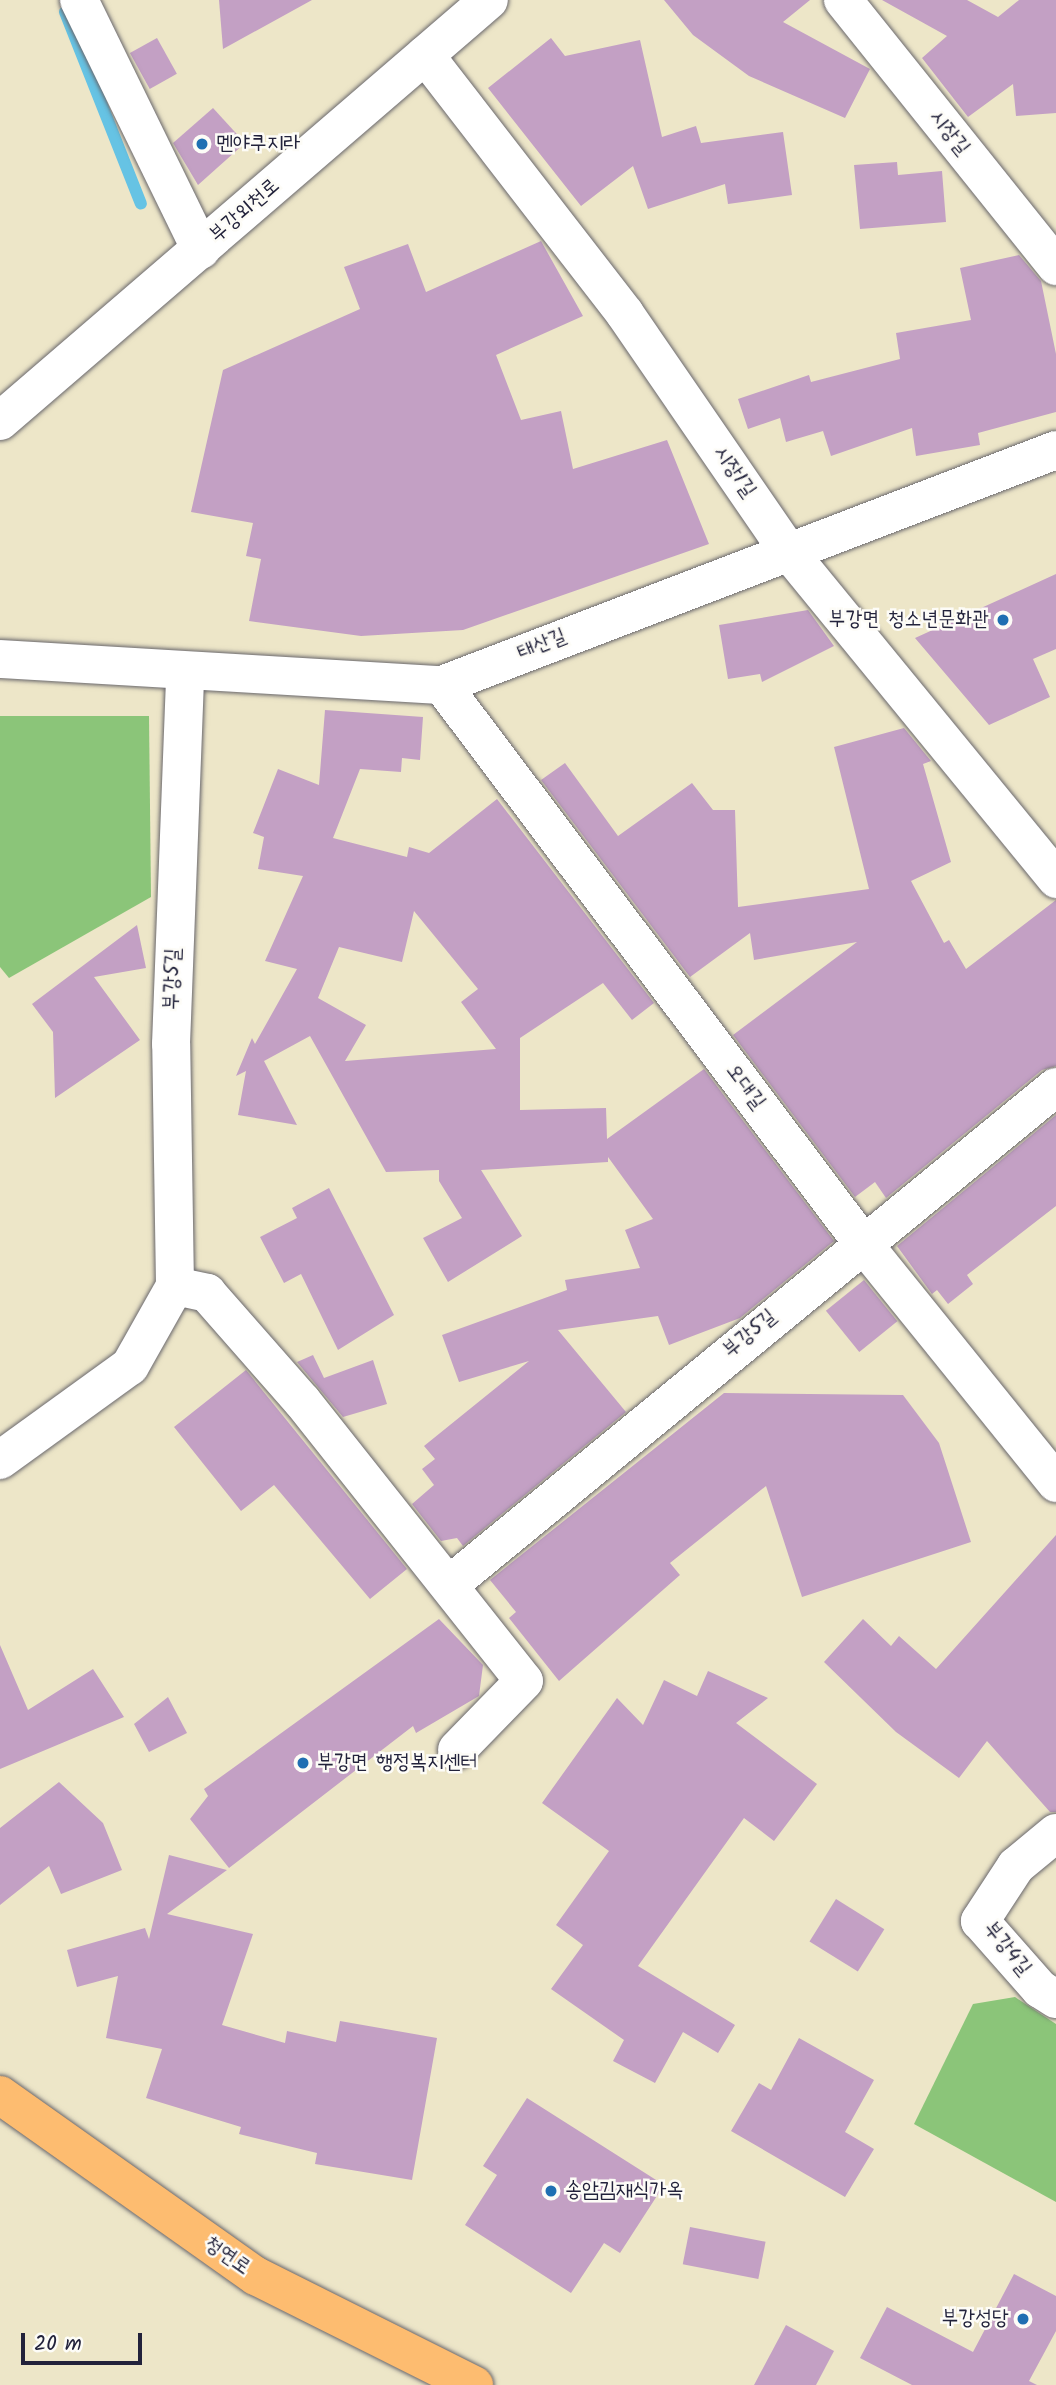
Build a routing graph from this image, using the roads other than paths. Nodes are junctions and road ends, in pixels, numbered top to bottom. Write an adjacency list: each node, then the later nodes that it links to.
1 (79, 0): 5 (street)
2 (489, 0): 4 (street, 부강외천로)
3 (842, 0): 6 (street, 시장길)
4 (425, 55): 5 (street, 부강외천로); 9 (street, 시장1길)
5 (201, 250): 7 (street, 부강외천로)
6 (1056, 266)
7 (0, 421)
8 (1056, 450): 9 (street, 태산길)
9 (788, 551): 12 (street, 태산길); 13 (street, 시장1길)
10 (0, 659): 11 (street, 태산길)
11 (185, 672): 12 (street, 태산길); 16 (street, 부강5길)
12 (442, 685): 15 (street, 오대길)
13 (1056, 879)
14 (1056, 1087): 15 (street, 부강5길)
15 (861, 1241): 18 (street, 오대길); 19 (street, 부강5길)
16 (175, 1286): 17 (street); 19 (street)
17 (0, 1460)
18 (1056, 1483)
19 (449, 1585): 20 (street)
20 (457, 1750)
21 (1056, 1833): 22 (street, 부강4길)
22 (1056, 1999)
23 (0, 2095): 24 (main road, 청연로)
24 (474, 2385)

